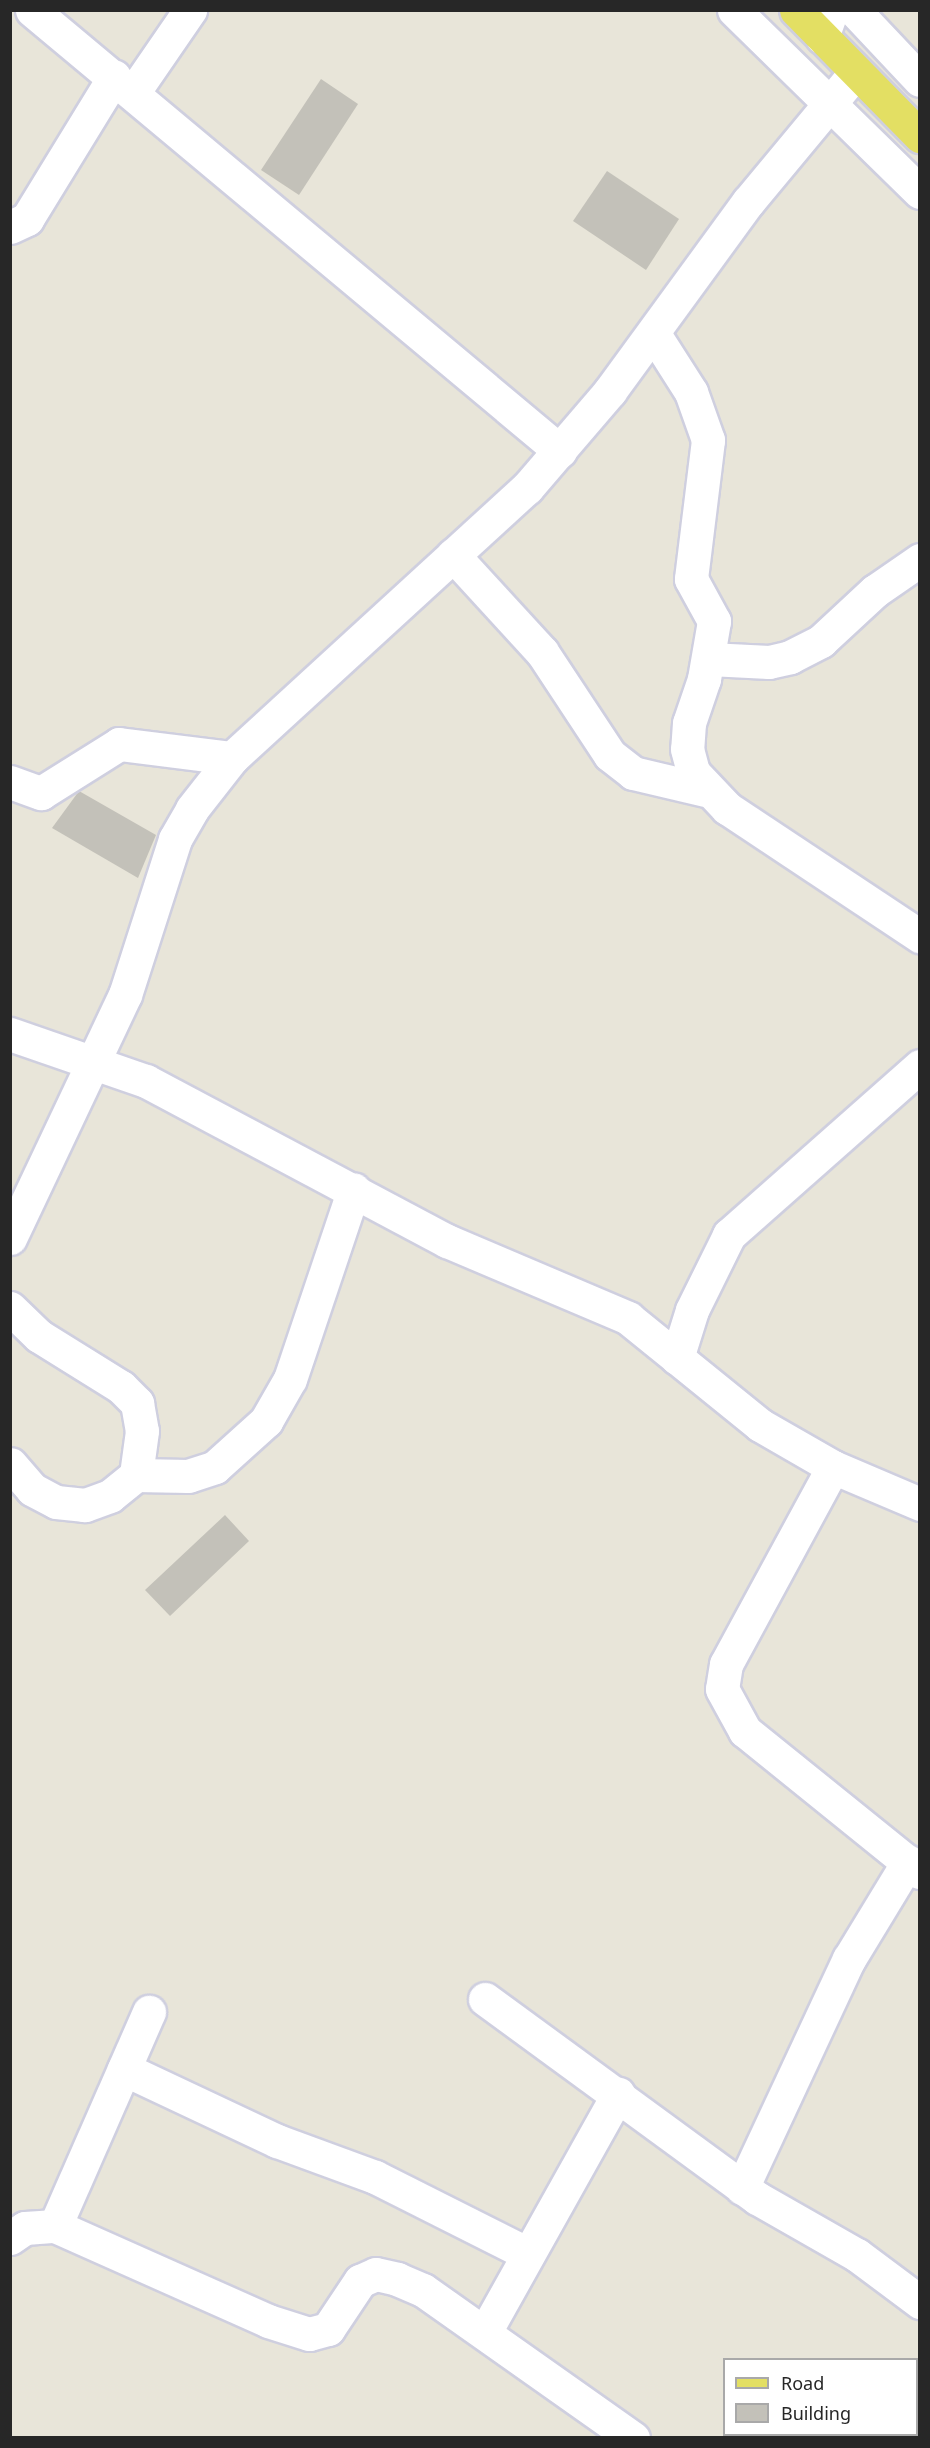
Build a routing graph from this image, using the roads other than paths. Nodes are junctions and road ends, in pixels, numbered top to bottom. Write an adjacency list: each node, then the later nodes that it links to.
1 (32, 10): 9 (street)
2 (190, 10): 9 (street)
3 (734, 10): 10 (street)
4 (796, 10): 6 (main road)
5 (854, 10): 8 (street)
6 (827, 24): 7 (main road)
7 (855, 73): 10 (street); 11 (main road)
8 (920, 80)
9 (123, 85): 13 (street); 15 (street)
10 (828, 103): 12 (street); 14 (street)
11 (920, 136)
12 (920, 192)
13 (10, 227)
14 (654, 334): 15 (street); 18 (street)
15 (560, 451): 16 (street)
16 (453, 555): 19 (street); 21 (street)
17 (920, 560): 18 (street)
18 (709, 659): 21 (street)
19 (232, 758): 20 (street); 24 (street)
20 (10, 782)
21 (705, 790): 22 (street)
22 (920, 936)
23 (10, 1034): 24 (street)
24 (94, 1061): 26 (street); 27 (street)
25 (920, 1066): 29 (street)
26 (354, 1189): 29 (street); 32 (street)
27 (10, 1238)
28 (10, 1308): 32 (street)
29 (677, 1358): 31 (street)
30 (10, 1464): 32 (street)
31 (833, 1467): 33 (street); 34 (street)
32 (136, 1475)
33 (920, 1504)
34 (914, 1867): 39 (street)
35 (485, 1999): 38 (street)
36 (148, 2012): 37 (street)
37 (124, 2069): 40 (street); 42 (street)
38 (618, 2094): 39 (street); 42 (street)
39 (742, 2188): 43 (street)
40 (56, 2226): 41 (street); 44 (street)
41 (10, 2238)
42 (528, 2254): 44 (street)
43 (920, 2302)
44 (485, 2332): 45 (street)
45 (633, 2438)

